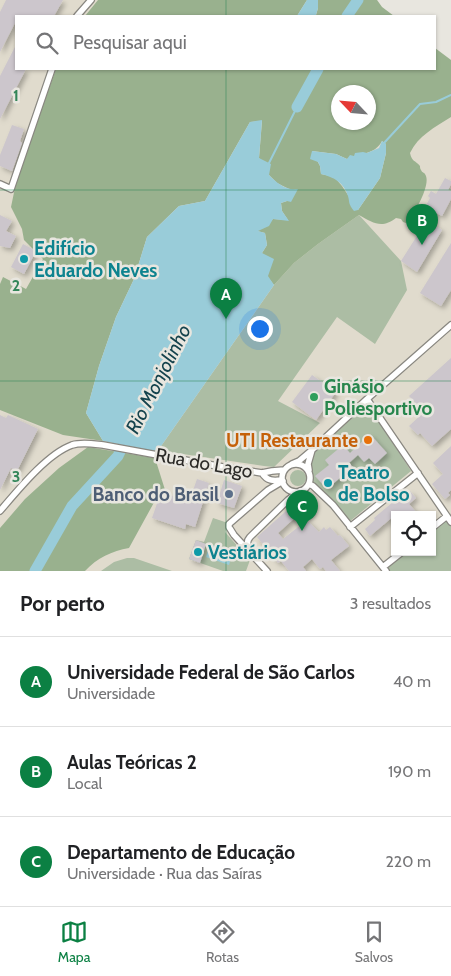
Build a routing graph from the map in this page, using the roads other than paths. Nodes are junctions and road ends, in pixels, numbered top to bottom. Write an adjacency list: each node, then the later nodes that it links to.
1 (91, 0): 2 (street)
2 (78, 15)
3 (52, 70): 4 (street)
4 (0, 184)
5 (451, 325): 6 (street)
6 (367, 399): 7 (street); 12 (street)
7 (312, 450): 8 (street); 10 (street)
8 (292, 464): 9 (street); 10 (street)
9 (284, 470): 11 (street, Rua do Lago); 13 (street)
10 (309, 472): 14 (street)
11 (262, 473): 13 (street); 16 (street, Rua do Lago)
12 (418, 473): 17 (street); 19 (street)
13 (283, 480): 15 (street); 20 (street)
14 (309, 484): 15 (street); 19 (street)
15 (300, 491): 20 (street)
16 (0, 511)
17 (449, 519): 18 (street)
18 (436, 526)
19 (350, 527): 22 (street)
20 (249, 551): 23 (street)
21 (398, 556): 22 (street)
22 (384, 569)
23 (268, 571)

